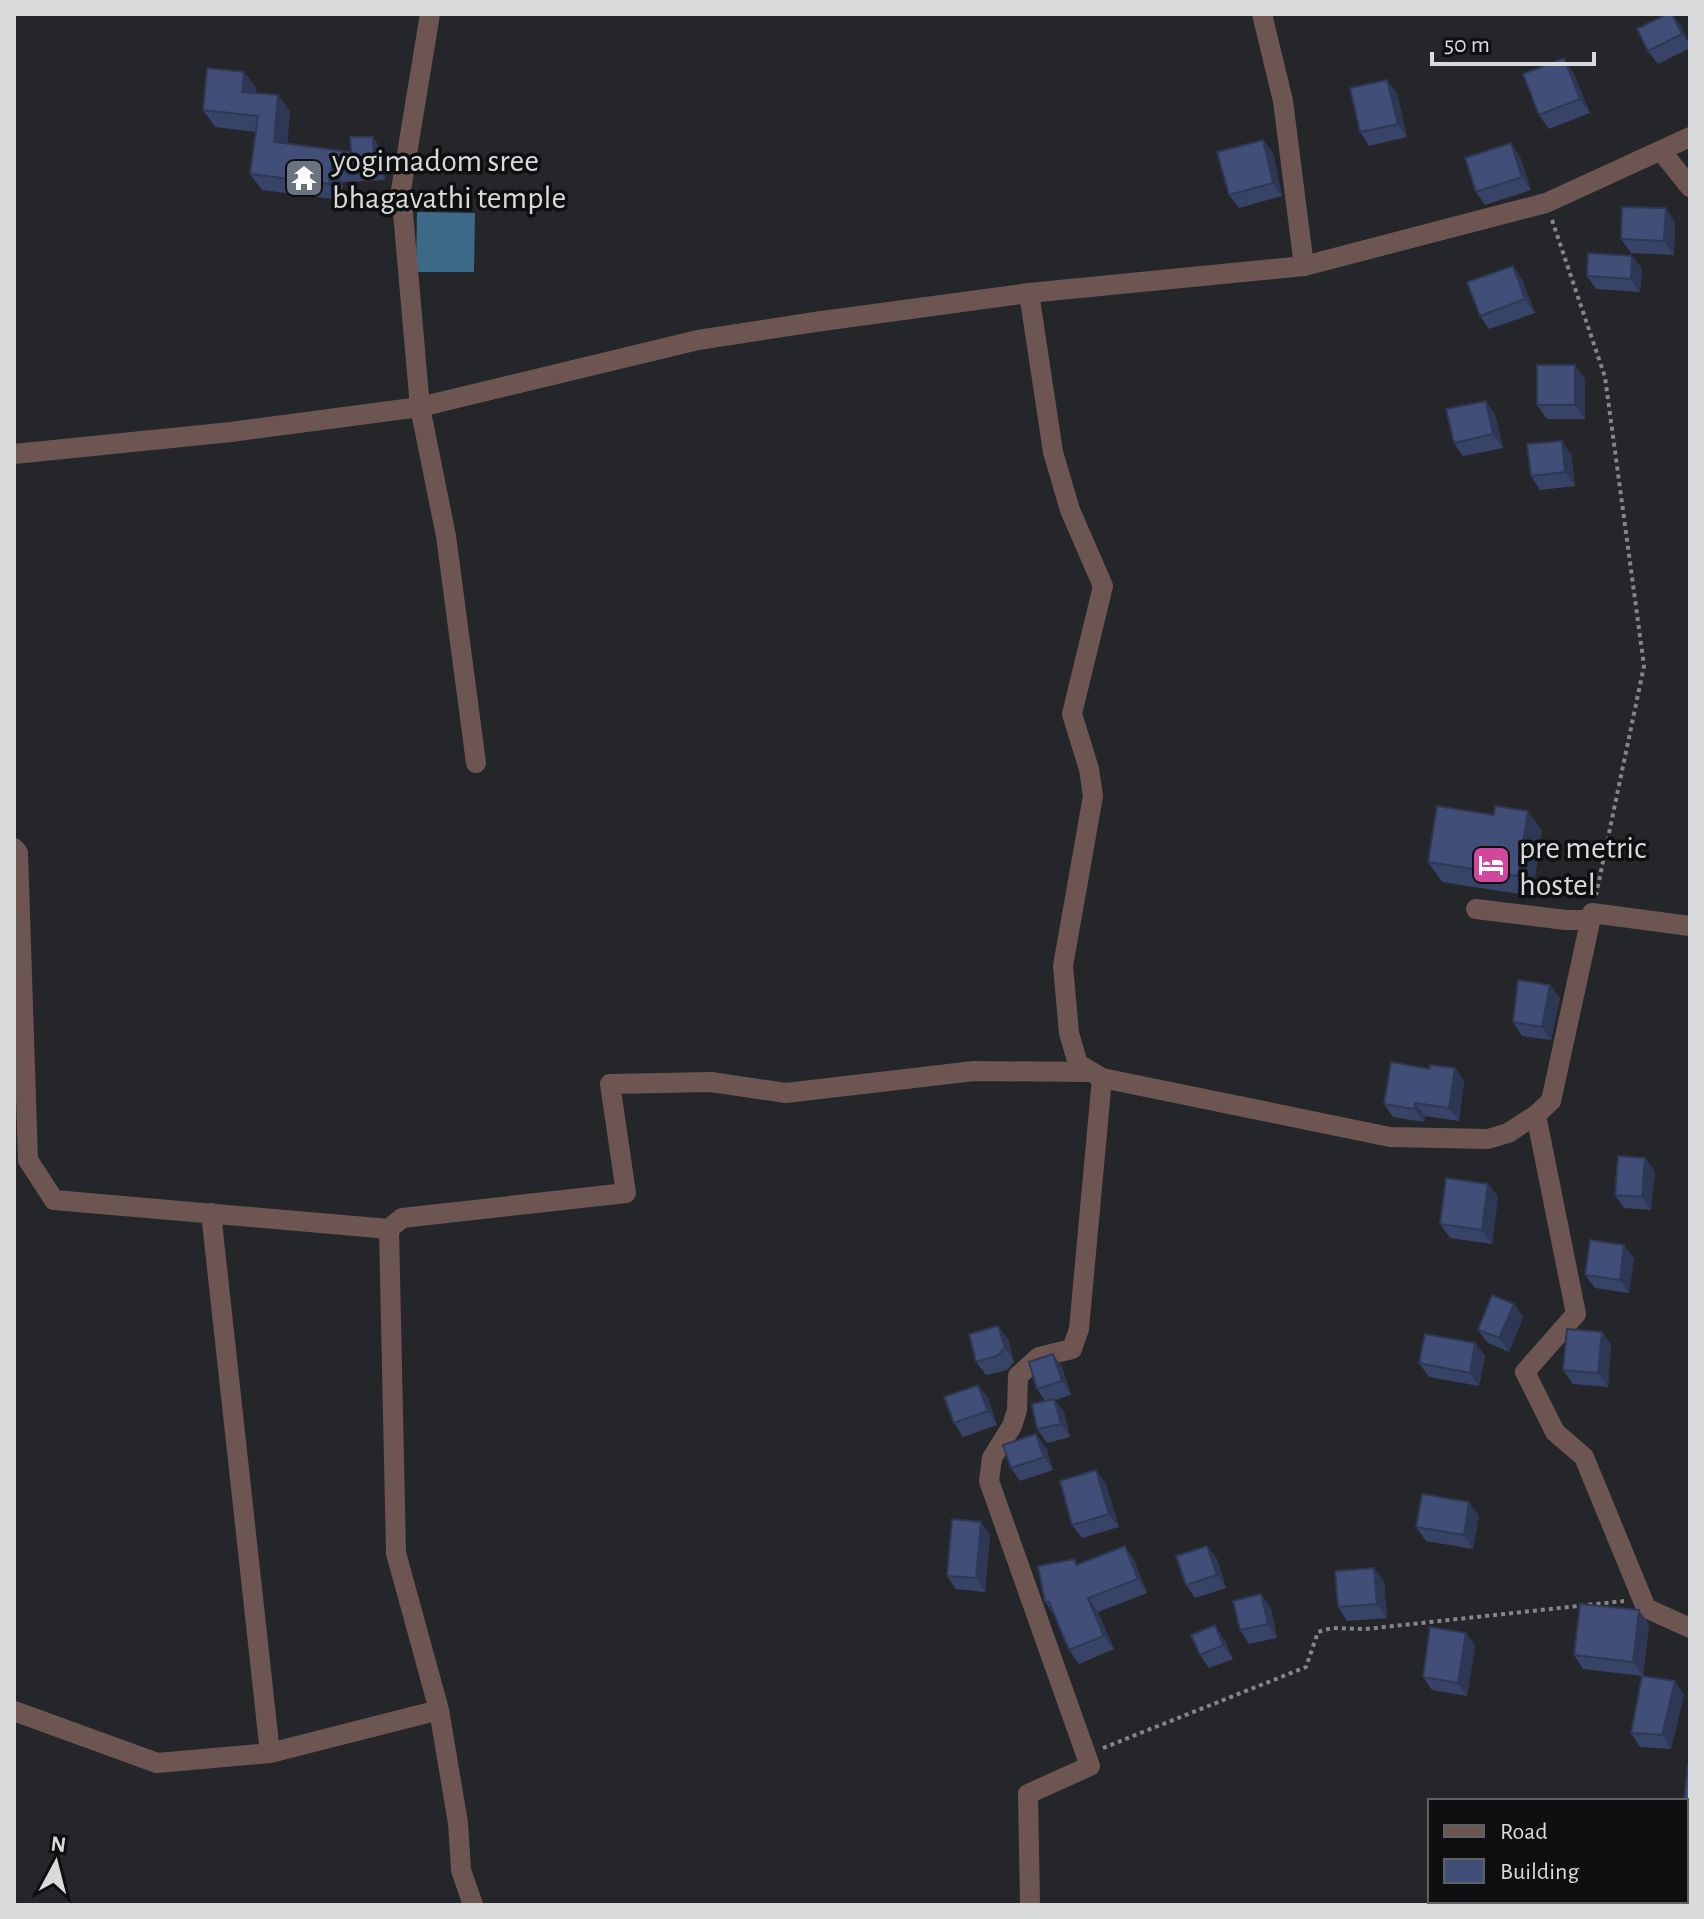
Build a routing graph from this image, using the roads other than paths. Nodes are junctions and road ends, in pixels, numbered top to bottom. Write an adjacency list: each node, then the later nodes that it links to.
1 (430, 14): 8 (street)
2 (1262, 14): 6 (street)
3 (1690, 137): 4 (street)
4 (1662, 152): 5 (street); 6 (street)
5 (1690, 187)
6 (1304, 266): 7 (street)
7 (1029, 293): 8 (street); 15 (street)
8 (420, 407): 9 (street); 10 (street)
9 (14, 454)
10 (476, 763)
11 (14, 848): 17 (street)
12 (1476, 909): 13 (street)
13 (1591, 917): 14 (street); 16 (street)
14 (1690, 926)
15 (1096, 1075): 16 (street); 18 (street); 24 (street)
16 (1536, 1115): 19 (street)
17 (211, 1213): 18 (street); 22 (street)
18 (389, 1229): 20 (street)
19 (1690, 1628)
20 (439, 1710): 22 (street); 23 (street)
21 (14, 1711): 22 (street)
22 (270, 1753)
23 (473, 1905)
24 (1030, 1905)

